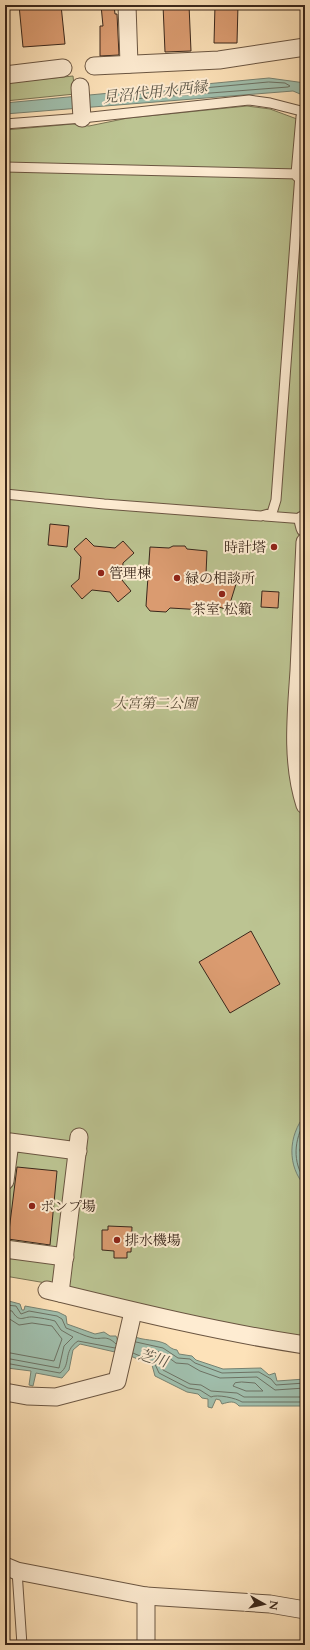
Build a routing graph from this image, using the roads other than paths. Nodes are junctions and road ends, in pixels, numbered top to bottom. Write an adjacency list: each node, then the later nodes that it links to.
1 (127, 5): 3 (street)
2 (305, 48): 3 (street)
3 (128, 64): 4 (street)
4 (94, 66)
5 (63, 68): 6 (street)
6 (5, 75)
7 (80, 87): 9 (street)
8 (305, 112): 9 (lane)
9 (82, 116): 11 (lane)
10 (305, 117): 13 (street)
11 (5, 124)
12 (5, 167): 13 (lane)
13 (302, 174): 15 (lane)
14 (5, 494): 15 (lane)
15 (261, 516): 16 (lane)
16 (304, 522)
17 (305, 542): 18 (street)
18 (305, 805)
19 (5, 1181): 21 (street)
20 (5, 1248): 21 (street)
21 (65, 1257): 22 (street)
22 (132, 1312): 23 (street); 24 (street)
23 (305, 1346)
24 (5, 1392)
25 (11, 1568): 26 (street); 28 (lane)
26 (146, 1596): 27 (street); 29 (street)
27 (305, 1610)
28 (22, 1645)
29 (146, 1645)

